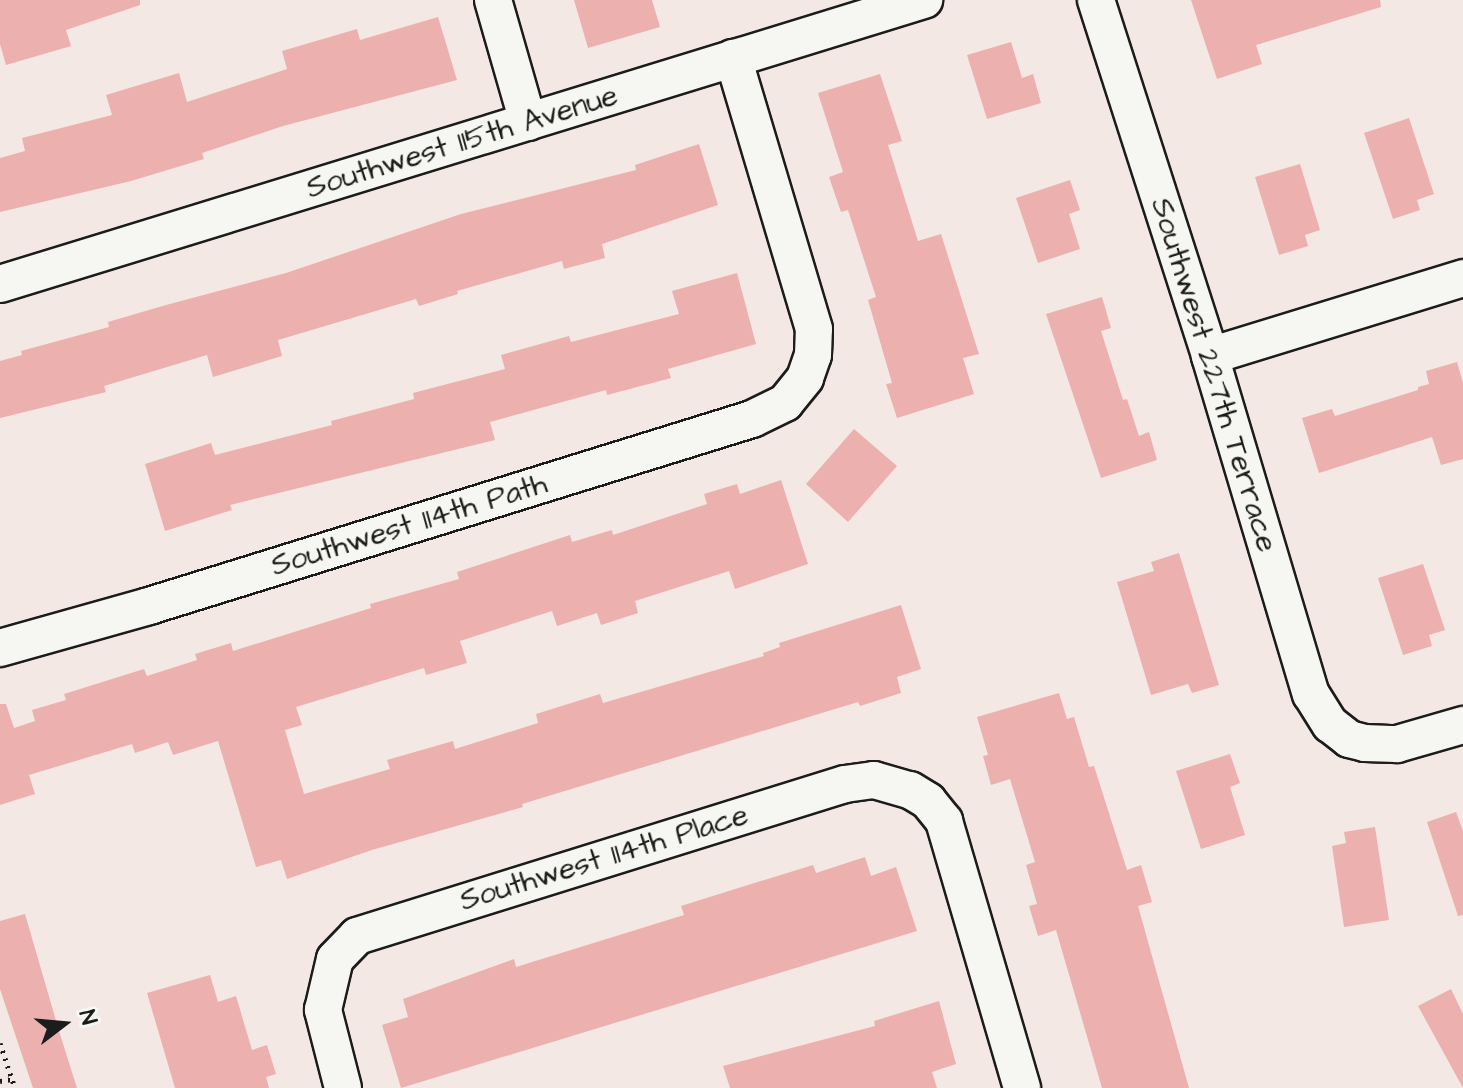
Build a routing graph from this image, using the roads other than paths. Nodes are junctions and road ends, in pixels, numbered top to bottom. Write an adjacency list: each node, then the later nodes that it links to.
1 (493, 0): 5 (street)
2 (1096, 0): 8 (street, Southwest 227th Terrace)
3 (911, 2): 4 (street, Southwest 115th Avenue)
4 (733, 58): 5 (street, Southwest 115th Avenue); 9 (street, Southwest 114th Path)
5 (528, 122): 7 (street, Southwest 115th Avenue)
6 (1463, 278): 8 (street)
7 (0, 284)
8 (1210, 356): 10 (street, Southwest 227th Terrace)
9 (0, 648)
10 (1463, 725)
11 (343, 1088): 12 (street, Southwest 114th Place)
12 (1022, 1088)

